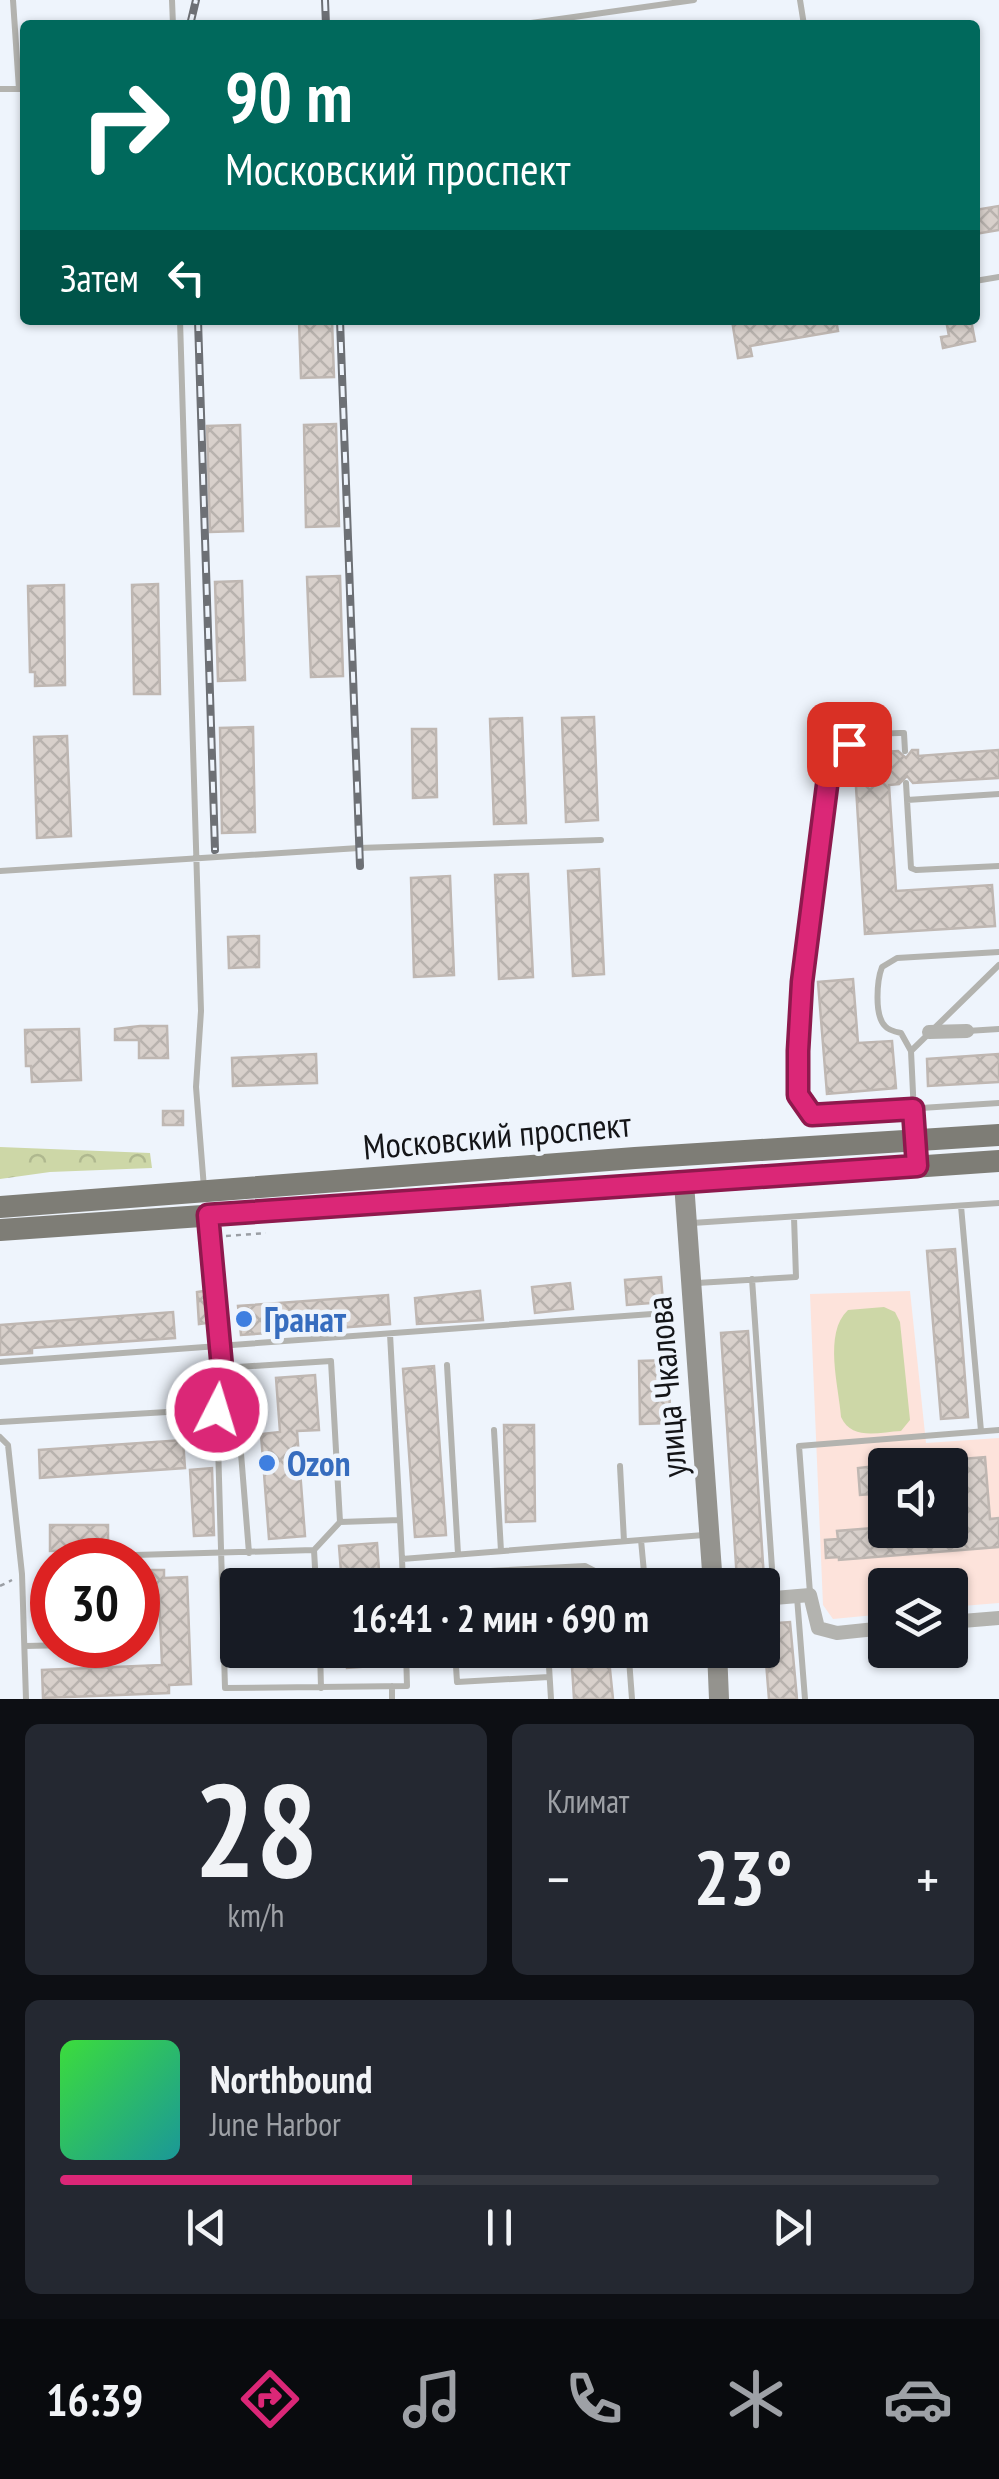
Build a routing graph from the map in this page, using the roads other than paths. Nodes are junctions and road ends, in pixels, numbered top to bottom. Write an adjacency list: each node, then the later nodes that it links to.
1 (13, 0): 4 (lane)
2 (694, 0): 3 (lane)
3 (552, 20)
4 (20, 69)
5 (180, 325): 11 (lane)
6 (904, 751): 21 (lane)
7 (906, 784): 9 (lane)
8 (999, 794): 9 (lane)
9 (907, 800): 12 (lane)
10 (601, 840): 11 (lane)
11 (195, 860): 13 (lane); 28 (lane)
12 (999, 866)
13 (0, 871)
14 (999, 952): 19 (lane)
15 (999, 965): 18 (lane)
16 (999, 1029): 17 (lane)
17 (968, 1031): 18 (street)
18 (928, 1032): 19 (lane)
19 (911, 1050): 21 (lane)
20 (999, 1102): 21 (lane)
21 (913, 1109): 23 (lane)
22 (999, 1135): 23 (main road, Московский проспект)
23 (915, 1140): 25 (main road); 28 (main road, Московский проспект)
24 (999, 1161): 25 (main road, Московский проспект)
25 (917, 1166): 26 (main road, Московский проспект)
26 (684, 1183): 28 (main road, Московский проспект); 32 (street, улица Чкалова)
27 (999, 1203): 29 (lane)
28 (206, 1204): 30 (main road, Московский проспект); 33 (main road, Московский проспект); 38 (street)
29 (961, 1206): 31 (lane); 46 (lane)
30 (0, 1207)
31 (794, 1218): 32 (lane); 34 (lane)
32 (686, 1223): 35 (street, улица Чкалова)
33 (0, 1230)
34 (752, 1279): 35 (lane); 67 (lane)
35 (690, 1283): 51 (street, улица Чкалова)
36 (652, 1314): 37 (lane)
37 (390, 1334): 38 (lane); 49 (lane)
38 (220, 1348): 39 (lane); 41 (street)
39 (0, 1362)
40 (447, 1364): 58 (lane)
41 (222, 1368): 42 (street); 50 (lane); 56 (lane)
42 (217, 1410): 43 (lane); 57 (lane)
43 (0, 1422)
44 (494, 1430): 55 (lane)
45 (999, 1430): 46 (lane)
46 (981, 1431): 68 (lane)
47 (0, 1438): 73 (lane)
48 (620, 1466): 53 (lane)
49 (400, 1520): 50 (lane); 60 (lane)
50 (340, 1522): 54 (lane)
51 (710, 1534): 52 (lane); 66 (street, улица Чкалова)
52 (641, 1540): 53 (lane); 65 (lane)
53 (624, 1541): 55 (lane)
54 (314, 1550): 56 (lane); 61 (lane)
55 (501, 1550): 58 (lane)
56 (249, 1552): 57 (lane)
57 (222, 1554): 59 (lane); 83 (lane)
58 (458, 1554): 60 (lane)
59 (160, 1555)
60 (402, 1558): 62 (lane)
61 (315, 1568)
62 (402, 1568)
63 (547, 1568): 64 (lane)
64 (589, 1568)
65 (644, 1568)
66 (712, 1568)
67 (766, 1568)
68 (803, 1595): 69 (street); 72 (street); 91 (lane)
69 (780, 1597)
70 (999, 1618): 71 (street)
71 (968, 1621)
72 (868, 1630)
73 (25, 1646): 74 (lane); 85 (lane)
74 (30, 1646)
75 (320, 1668): 84 (lane)
76 (406, 1668): 82 (lane)
77 (457, 1668): 81 (lane)
78 (549, 1668): 81 (lane)
79 (630, 1668): 89 (lane)
80 (717, 1668): 90 (street)
81 (549, 1677): 88 (lane)
82 (392, 1686): 84 (lane); 87 (lane)
83 (225, 1688): 84 (lane); 86 (lane)
84 (321, 1688)
85 (26, 1699)
86 (220, 1699)
87 (392, 1699)
88 (550, 1699)
89 (632, 1699)
90 (719, 1699)
91 (805, 1699)

